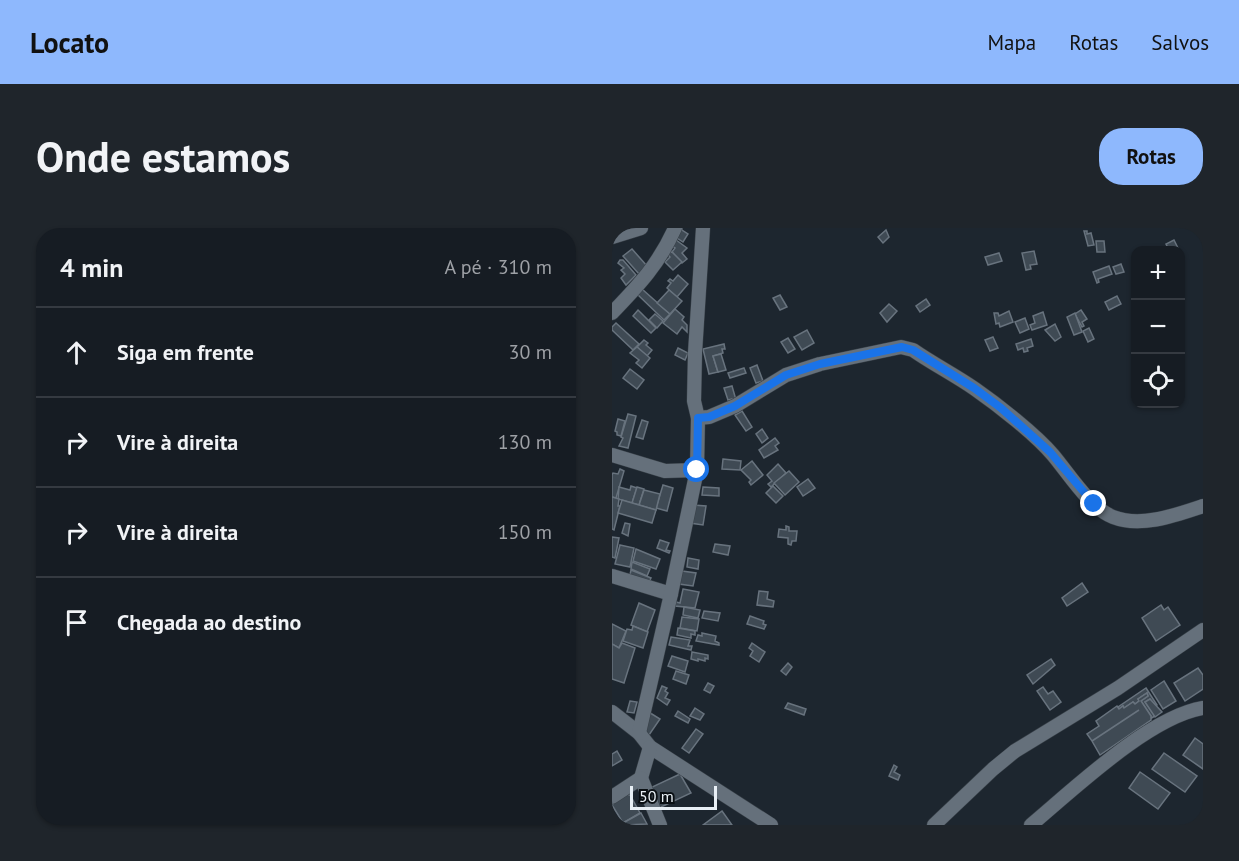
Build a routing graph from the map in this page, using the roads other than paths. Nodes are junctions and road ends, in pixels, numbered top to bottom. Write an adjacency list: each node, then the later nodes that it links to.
1 (641, 228): 4 (street)
2 (675, 228): 5 (street)
3 (703, 228): 6 (street)
4 (612, 237)
5 (612, 313)
6 (698, 418): 8 (street); 9 (street)
7 (612, 455): 8 (street)
8 (697, 470): 11 (street)
9 (1203, 506)
10 (612, 576): 11 (street)
11 (671, 594): 15 (street)
12 (1203, 630): 21 (street)
13 (1203, 708): 22 (street)
14 (612, 712): 15 (street)
15 (639, 733): 16 (street)
16 (650, 747): 17 (street); 20 (street)
17 (641, 778): 18 (street); 19 (street)
18 (612, 797)
19 (660, 825)
20 (771, 825)
21 (934, 825)
22 (1031, 825)

